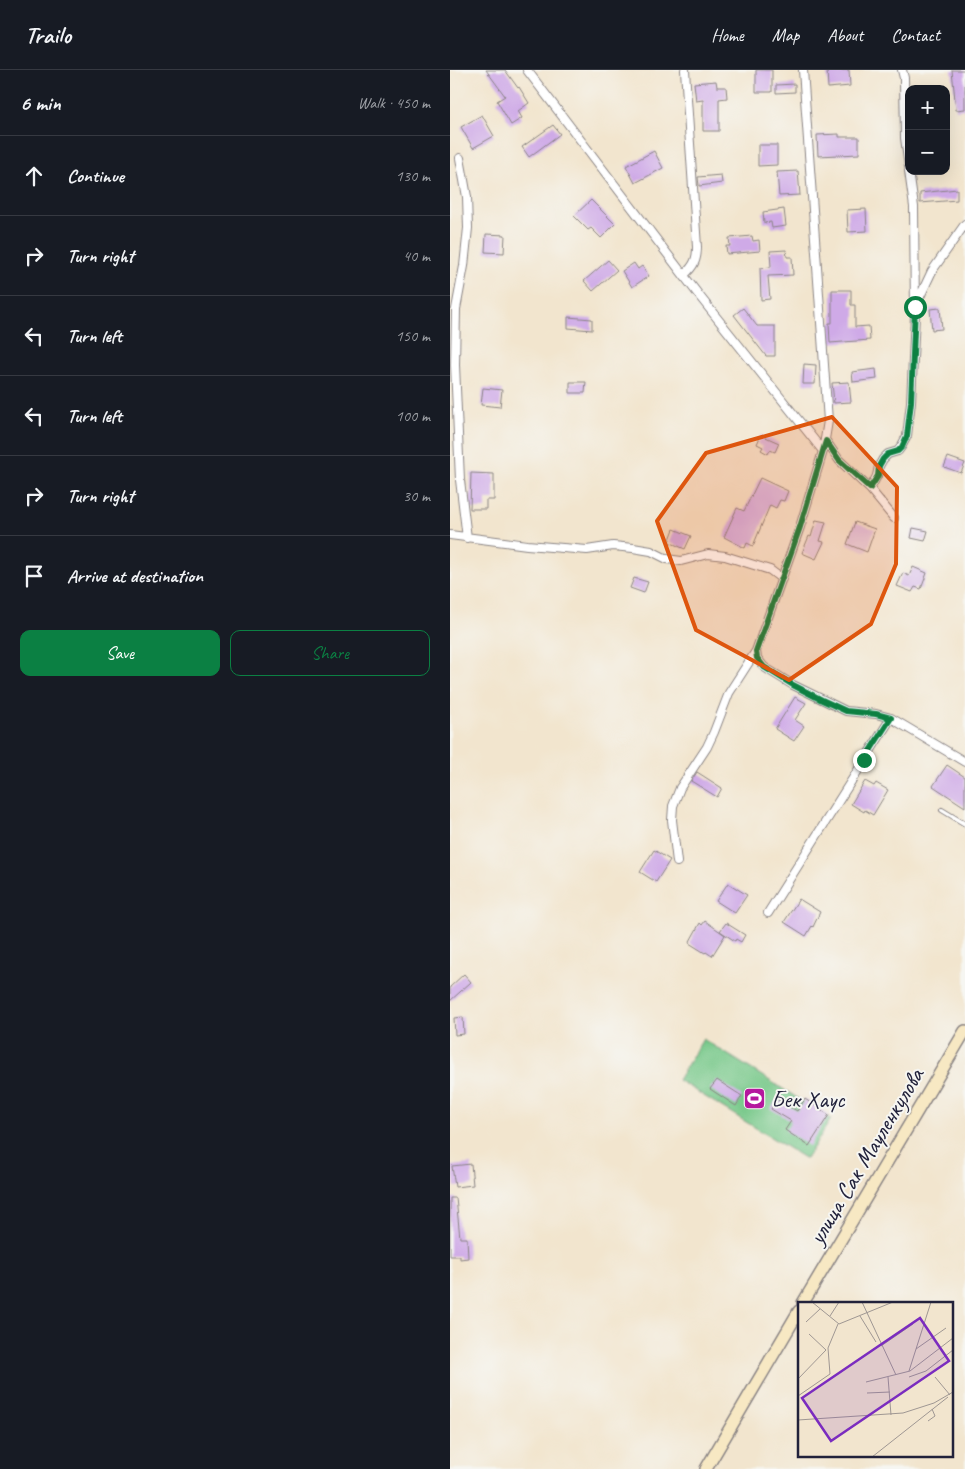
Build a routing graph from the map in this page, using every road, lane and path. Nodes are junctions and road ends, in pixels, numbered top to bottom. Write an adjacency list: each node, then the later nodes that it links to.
1 (527, 70): 9 (street)
2 (685, 70): 9 (street)
3 (803, 70): 11 (street)
4 (902, 70): 5 (street)
5 (905, 138)
6 (460, 158): 16 (street)
7 (910, 175): 10 (street)
8 (965, 224): 10 (street)
9 (684, 275): 12 (street)
10 (915, 307): 13 (street)
11 (826, 441): 12 (street); 13 (street)
12 (824, 451): 17 (street)
13 (870, 488): 14 (street)
14 (894, 518)
15 (450, 535): 16 (street)
16 (466, 538): 17 (street)
17 (782, 579): 18 (street)
18 (756, 651): 19 (street); 23 (street)
19 (891, 718): 20 (street); 24 (street)
20 (965, 762)
21 (942, 810): 22 (lane)
22 (965, 824)
23 (677, 862)
24 (768, 913)
25 (965, 1031): 26 (main road, улица Сак Мауленкулова)
26 (804, 1302)
27 (798, 1313): 28 (main road)
28 (706, 1469)

